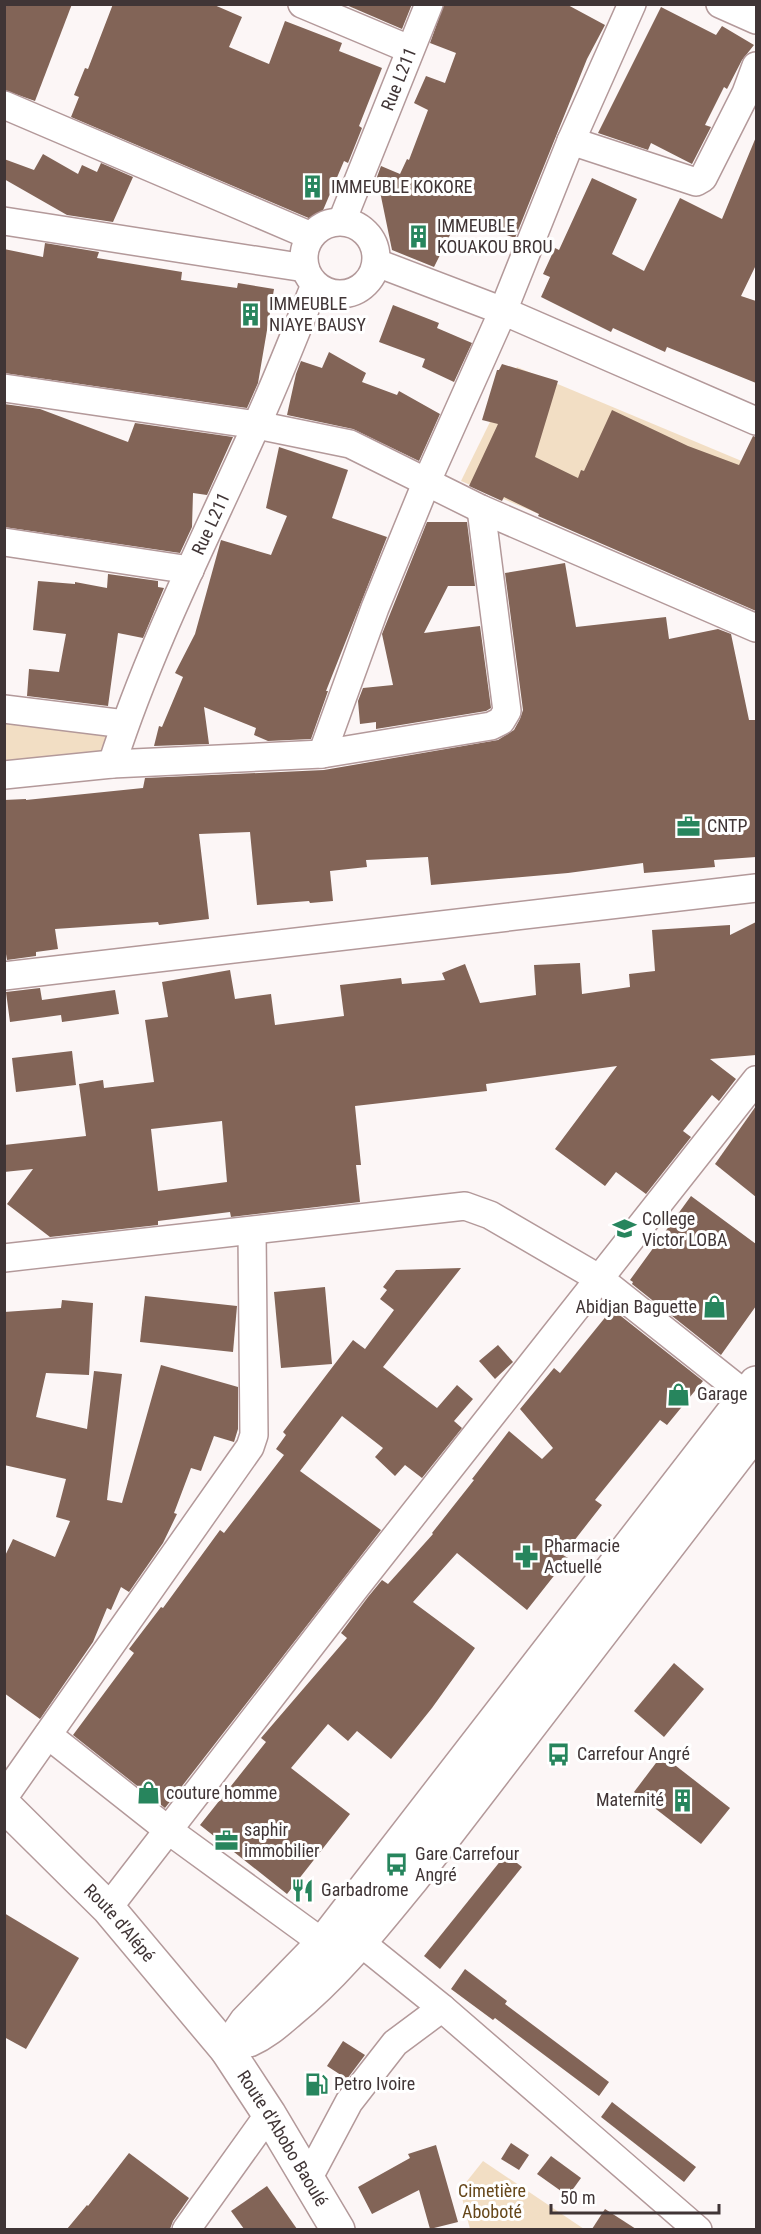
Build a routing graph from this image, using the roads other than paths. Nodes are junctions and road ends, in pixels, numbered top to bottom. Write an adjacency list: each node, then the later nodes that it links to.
1 (302, 4): 6 (street)
2 (429, 4): 6 (street, Rue L211)
3 (632, 4): 9 (street)
4 (720, 4): 5 (street)
5 (756, 20)
6 (409, 49): 11 (street, Rue L211)
7 (756, 66): 9 (street)
8 (4, 105): 12 (street)
9 (571, 141): 15 (street)
10 (4, 221): 14 (street)
11 (342, 222): 12 (street); 13 (street)
12 (311, 236): 14 (street)
13 (376, 263): 14 (street); 15 (street)
14 (310, 277): 18 (street, Rue L211)
15 (503, 311): 17 (street); 19 (street)
16 (4, 388): 18 (street)
17 (756, 422)
18 (257, 425): 19 (street); 22 (street, Rue L211)
19 (426, 481): 20 (street); 26 (street)
20 (481, 509): 23 (street); 26 (street)
21 (4, 542): 22 (street)
22 (190, 570): 25 (street, Rue L211)
23 (756, 628)
24 (4, 710): 25 (street)
25 (125, 724): 27 (street, Rue L211)
26 (322, 754): 27 (street)
27 (112, 764): 28 (street)
28 (4, 775)
29 (756, 888): 30 (street)
30 (4, 976)
31 (756, 1080): 34 (street)
32 (252, 1231): 33 (street); 34 (street); 37 (street)
33 (4, 1258)
34 (600, 1279): 35 (street); 40 (street)
35 (753, 1394): 42 (main road)
36 (756, 1431): 42 (main road)
37 (48, 1735): 38 (street); 40 (street)
38 (4, 1797)
39 (4, 1805): 41 (main road, Route d'Alépé)
40 (168, 1830): 41 (street); 42 (street)
41 (108, 1908): 44 (main road, Route d'Alépé)
42 (340, 1937): 43 (street); 44 (main road)
43 (442, 2008): 46 (street); 49 (street)
44 (227, 2050): 45 (main road, Route d'Abobo Baoulé)
45 (269, 2114): 46 (main road, Route d'Abobo Baoulé); 47 (street)
46 (308, 2180): 48 (main road, Route d'Abobo Baoulé)
47 (186, 2229)
48 (338, 2229)
49 (698, 2229)

